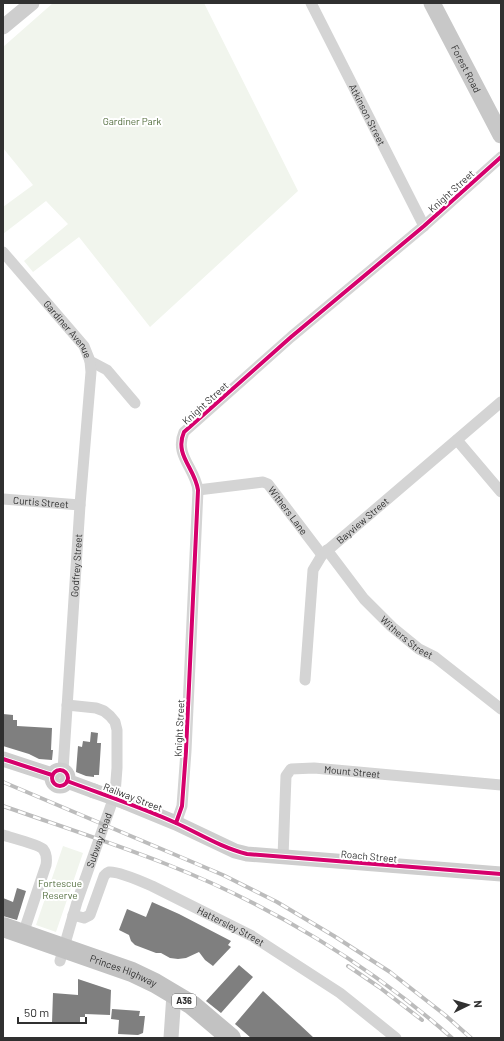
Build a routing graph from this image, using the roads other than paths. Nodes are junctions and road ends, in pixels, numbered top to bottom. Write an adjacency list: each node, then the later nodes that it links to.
1 (32, 3): 4 (street)
2 (311, 3): 7 (street, Atkinson Street)
3 (432, 3): 5 (main road, Forest Road)
4 (3, 28)
5 (501, 135)
6 (501, 158): 7 (street, Knight Street)
7 (424, 226): 13 (street, Knight Street)
8 (3, 252): 9 (street, Gardiner Avenue)
9 (90, 361): 11 (street, Gardiner Avenue); 16 (street, Godfrey Street)
10 (501, 402): 12 (street, Bayview Street)
11 (135, 403)
12 (457, 440): 14 (street); 17 (street, Bayview Street)
13 (198, 490): 17 (street, Withers Lane); 24 (street, Knight Street)
14 (501, 492)
15 (3, 499): 16 (street, Curtis Street)
16 (80, 505): 19 (street, Godfrey Street)
17 (324, 552): 18 (street, Bayview Street); 20 (street, Withers Street)
18 (305, 680)
19 (67, 705): 22 (street, Godfrey Street); 29 (street, Subway Road)
20 (501, 709)
21 (3, 759): 22 (street, Railway Street)
22 (61, 775): 24 (street, Railway Street, bridge)
23 (501, 785): 27 (street, Mount Street)
24 (176, 823): 26 (street, Railway Street)
25 (3, 835): 31 (street)
26 (236, 851): 27 (street, Roach Street)
27 (283, 857): 28 (street, Roach Street)
28 (501, 874)
29 (73, 915): 33 (street, Subway Road); 38 (street, Hattersley Street)
30 (3, 927): 31 (highway, Princes Highway / A36)
31 (23, 934): 33 (highway, Princes Highway / A36)
32 (3, 941): 33 (highway, Princes Highway / A36)
33 (62, 955): 34 (highway, Princes Highway / A36)
34 (173, 1000): 35 (street); 36 (highway, Princes Highway / A36); 37 (highway, Princes Highway / A36)
35 (171, 1038)
36 (213, 1038)
37 (231, 1038)
38 (396, 1038)

